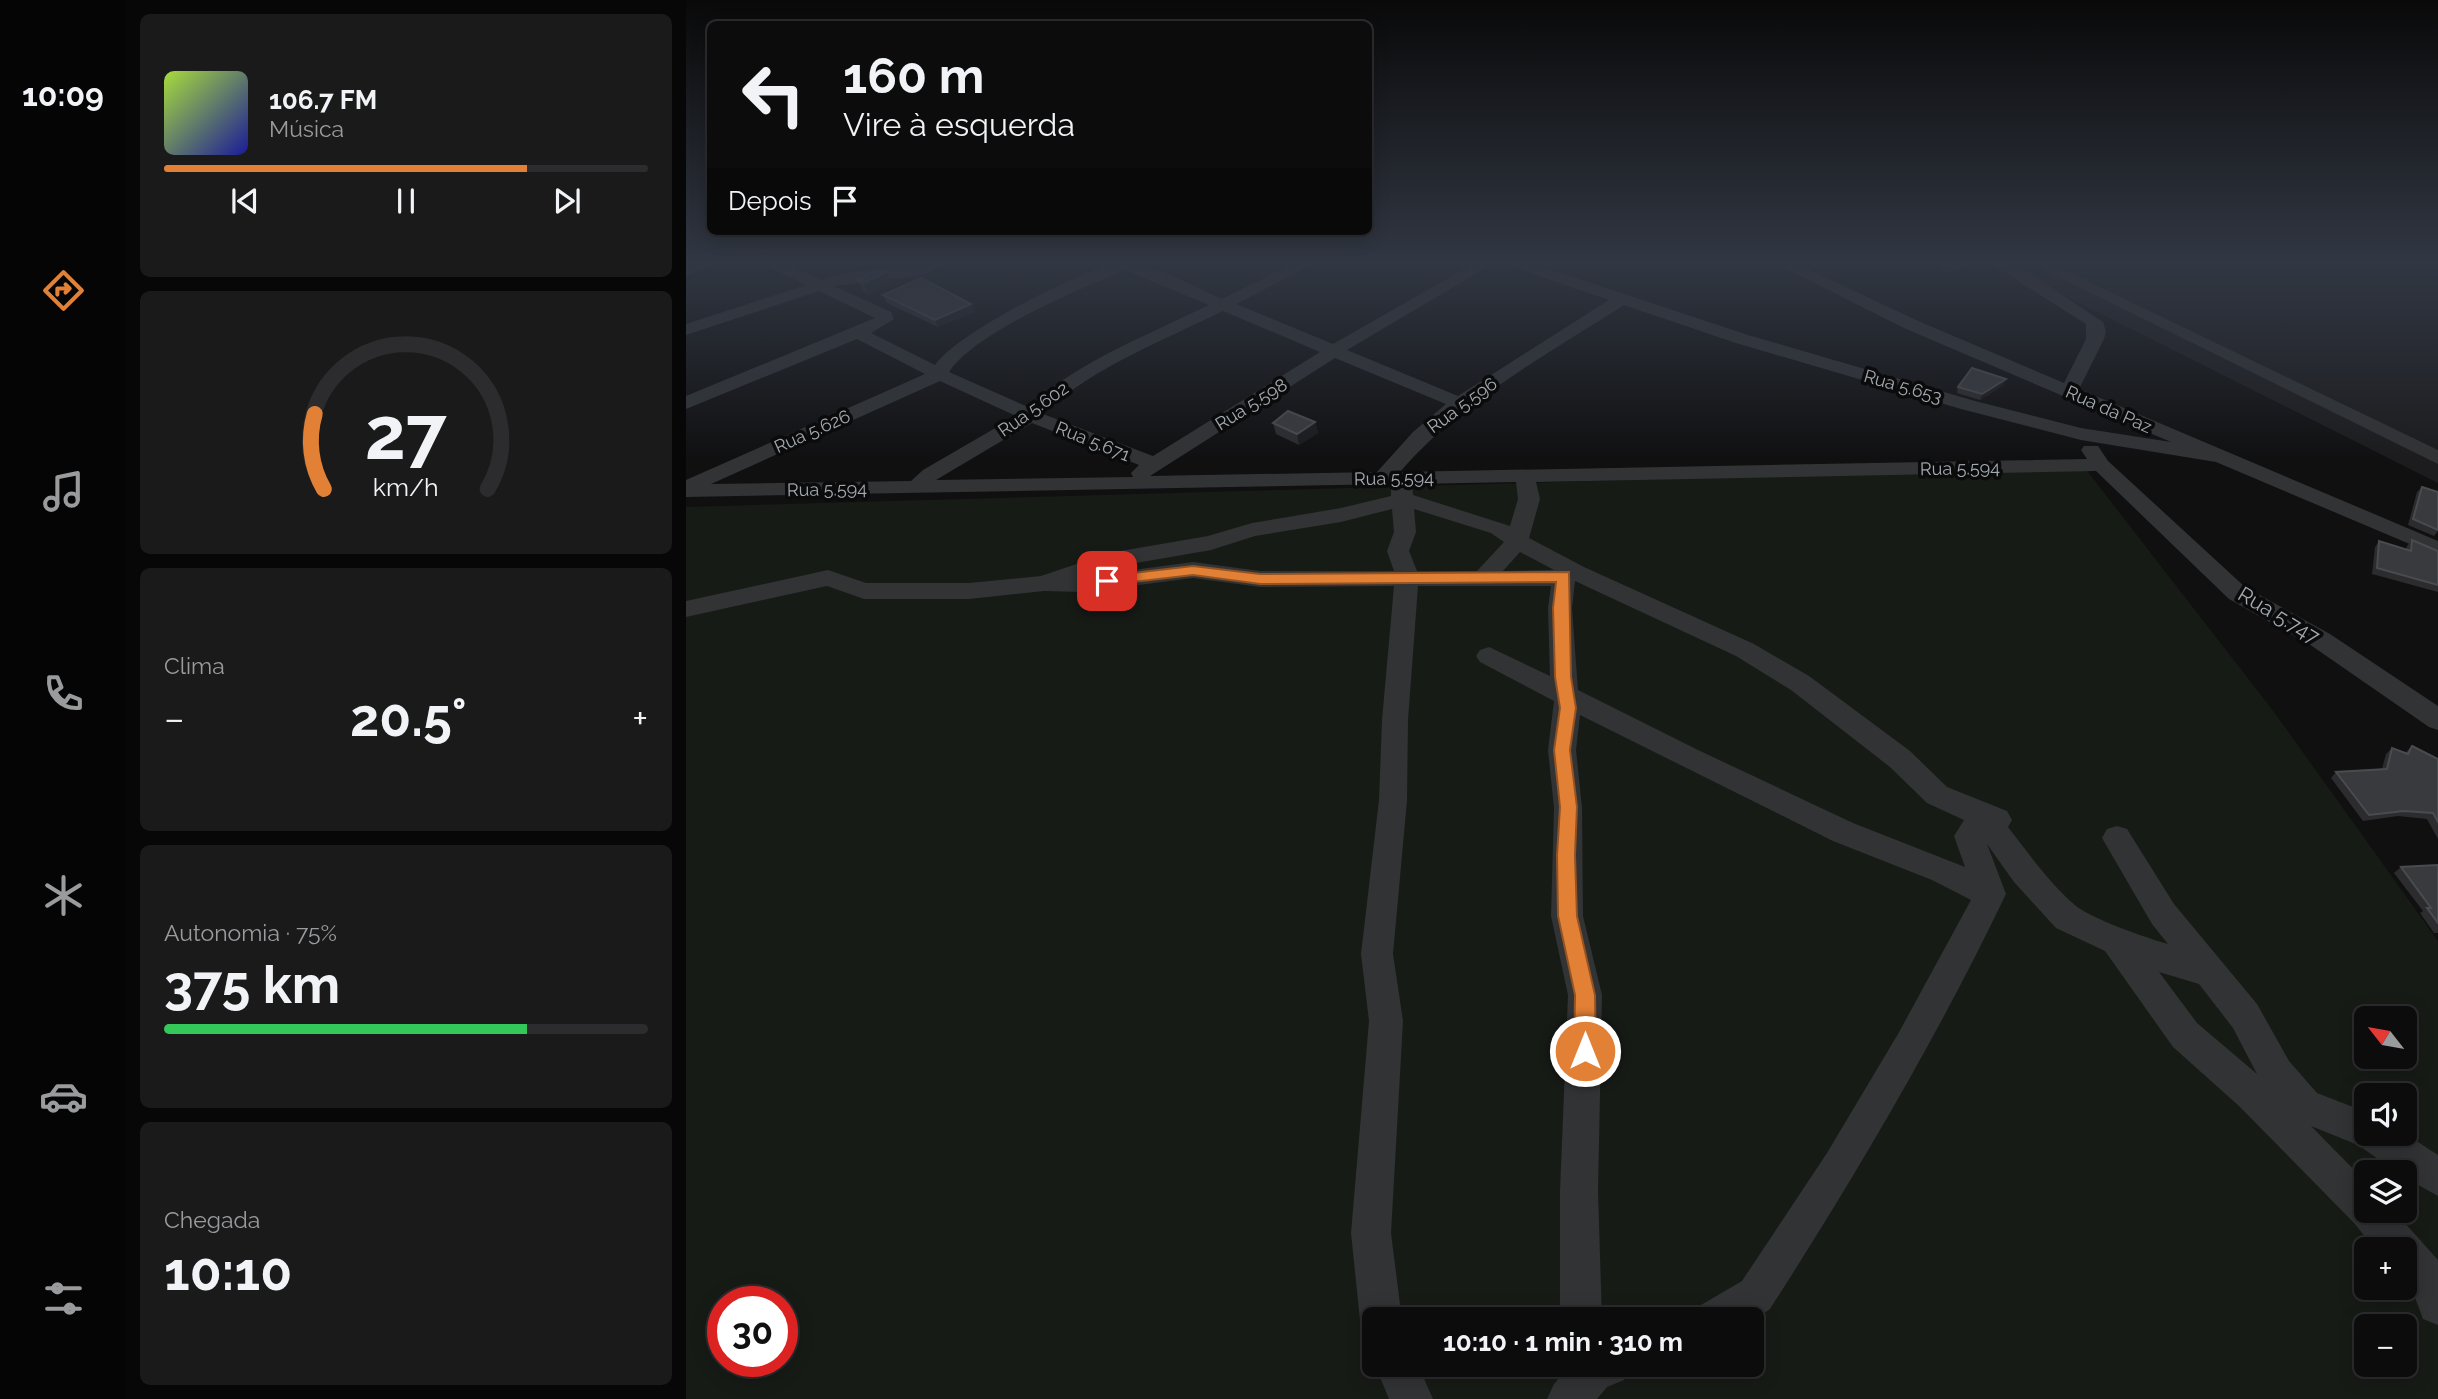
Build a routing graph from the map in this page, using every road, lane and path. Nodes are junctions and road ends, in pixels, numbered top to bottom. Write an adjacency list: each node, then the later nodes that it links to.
1 (867, 328): 11 (street)
2 (995, 328): 13 (street)
3 (1172, 328): 17 (street, Rua 5.602)
4 (1282, 328): 12 (street)
5 (1373, 328): 12 (street, Rua 5.598)
6 (1576, 328): 16 (street, Rua 5.596)
7 (1712, 328): 18 (street, Rua 5.653)
8 (1920, 328): 14 (street, Rua da Paz)
9 (2096, 328): 14 (street)
10 (2172, 328): 20 (street)
11 (858, 333): 13 (street, Rua 5.671); 15 (street)
12 (1335, 350): 16 (street); 21 (street, Rua 5.598)
13 (938, 375): 17 (street, Rua 5.671); 27 (street, Rua 5.626)
14 (2069, 391): 19 (street, Rua da Paz)
15 (686, 403)
16 (1459, 403): 25 (street, Rua 5.596)
17 (1030, 416): 21 (street, Rua 5.671); 26 (street, Rua 5.602)
18 (2081, 434): 19 (street, Rua 5.653); 22 (street, Rua 5.747)
19 (2217, 456): 29 (street, Rua da Paz)
20 (2438, 458)
21 (1155, 464): 24 (street, Rua 5.598)
22 (2101, 465): 23 (street, Rua 5.594); 37 (street, Rua 5.747)
23 (1525, 476): 25 (street, Rua 5.594); 28 (street)
24 (1125, 483): 25 (street, Rua 5.594); 26 (street, Rua 5.594)
25 (1396, 485): 28 (street); 31 (street); 33 (street)
26 (915, 488): 27 (street, Rua 5.594)
27 (686, 489)
28 (1517, 541): 30 (street); 32 (street)
29 (2438, 549)
30 (1570, 573): 32 (street); 36 (street); 38 (street)
31 (1407, 576): 32 (street); 33 (street); 51 (street)
32 (1484, 577)
33 (1044, 583): 34 (street)
34 (686, 609)
35 (1489, 656): 36 (street)
36 (1565, 696): 40 (street); 52 (street)
37 (2438, 720)
38 (1990, 818): 40 (street); 41 (street)
39 (2117, 838): 42 (street)
40 (1990, 894): 53 (street)
41 (2116, 940): 42 (street); 46 (street)
42 (2207, 971): 43 (street)
43 (2354, 1125)
44 (2390, 1146): 45 (street)
45 (2438, 1177)
46 (2354, 1197)
47 (2378, 1223): 48 (street)
48 (2391, 1237)
49 (2417, 1267): 50 (street)
50 (2438, 1304)
51 (1380, 1307)
52 (1581, 1307)
53 (1737, 1307)
54 (1401, 1377): 57 (street)
55 (1570, 1377): 58 (street)
56 (1587, 1377): 58 (street)
57 (1410, 1399)
58 (1567, 1399)

